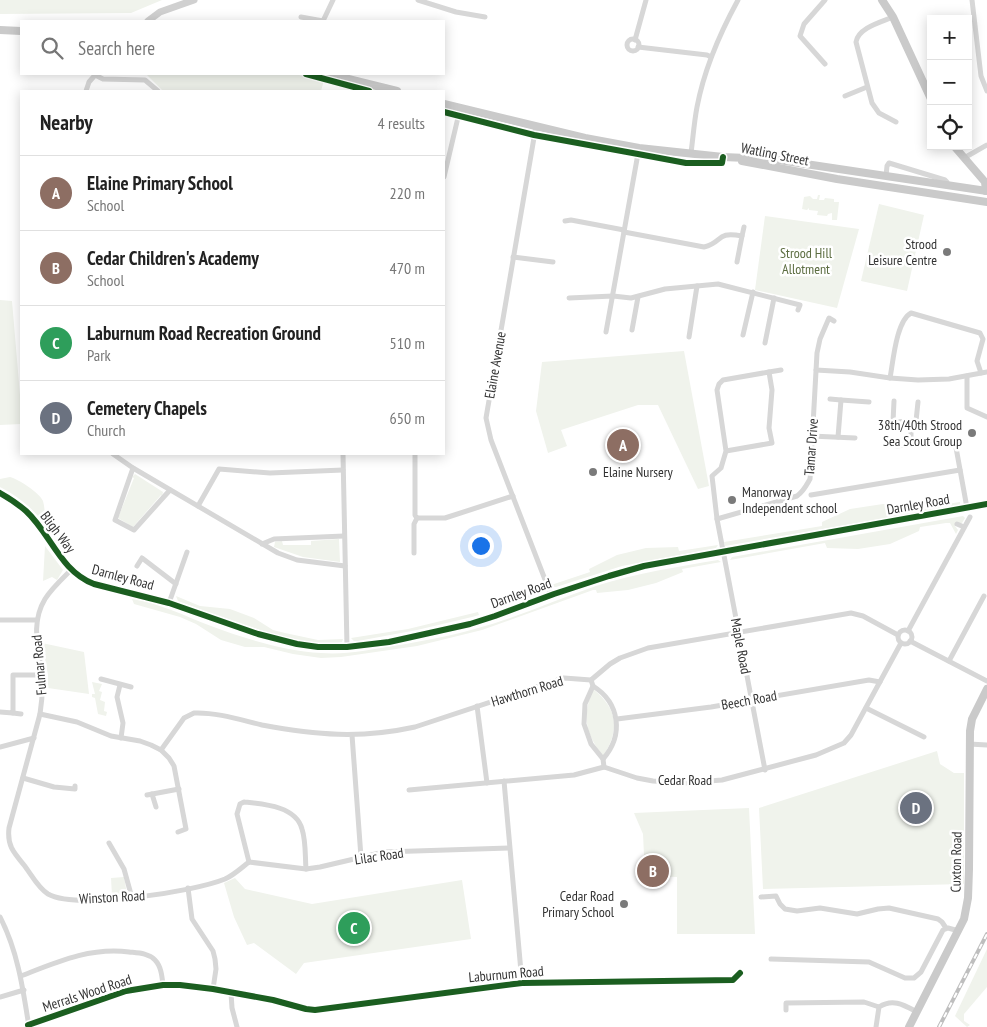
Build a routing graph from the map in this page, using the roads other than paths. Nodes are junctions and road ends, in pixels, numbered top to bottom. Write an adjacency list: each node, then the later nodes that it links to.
1 (194, 0): 13 (main road)
2 (334, 0): 15 (street)
3 (418, 0): 10 (street)
4 (646, 0): 19 (street)
5 (738, 0): 21 (street)
6 (825, 0): 22 (street)
7 (882, 0): 11 (main road)
8 (972, 0): 12 (street)
9 (301, 17): 14 (street)
10 (485, 17)
11 (893, 17): 27 (street); 31 (main road)
12 (974, 17): 16 (street); 32 (street)
13 (156, 18)
14 (318, 20)
15 (324, 20)
16 (972, 20)
17 (0, 30): 18 (main road)
18 (20, 32)
19 (635, 40): 20 (street); 20 (street)
20 (638, 46): 21 (street)
21 (711, 57): 41 (street)
22 (825, 64)
23 (95, 75): 28 (street)
24 (97, 75): 26 (street)
25 (332, 75): 30 (main road)
26 (143, 77): 29 (street)
27 (867, 88): 33 (street); 36 (street)
28 (86, 90)
29 (157, 90)
30 (393, 90)
31 (927, 90)
32 (987, 91)
33 (845, 96)
34 (445, 104): 35 (main road)
35 (460, 109): 37 (main road); 45 (street)
36 (896, 122)
37 (536, 126): 39 (main road); 58 (street, Elaine Avenue)
38 (987, 145): 43 (street)
39 (639, 148): 41 (main road); 54 (street)
40 (957, 150): 43 (main road)
41 (691, 153): 42 (main road)
42 (723, 157): 44 (main road, Watling Street); 47 (main road, Watling Street)
43 (964, 158): 49 (main road)
44 (828, 167): 46 (main road, Watling Street); 47 (main road, Watling Street)
45 (445, 173)
46 (886, 176): 48 (main road, Watling Street); 48 (street, Watling Street); 50 (main road, Watling Street)
47 (868, 183): 50 (main road, Watling Street)
48 (947, 186): 49 (main road, Watling Street)
49 (987, 192)
50 (941, 195): 51 (main road, Watling Street)
51 (987, 202)
52 (565, 221): 54 (street)
53 (744, 227): 55 (street)
54 (624, 231): 55 (street); 63 (street)
55 (742, 236): 56 (street)
56 (738, 254): 57 (street); 60 (street)
57 (746, 256)
58 (513, 257): 59 (street); 103 (street, Elaine Avenue)
59 (553, 262)
60 (737, 262)
61 (697, 286): 62 (street); 64 (street); 72 (street)
62 (753, 292): 66 (street); 71 (street)
63 (613, 296): 64 (street); 65 (street); 70 (street)
64 (638, 297): 69 (street)
65 (570, 298)
66 (774, 298): 67 (street); 73 (street)
67 (807, 306)
68 (834, 321): 75 (street, Tamar Drive)
69 (632, 330)
70 (606, 332)
71 (743, 335)
72 (689, 337)
73 (765, 343)
74 (781, 370): 76 (street)
75 (816, 370): 80 (street); 88 (street, Tamar Drive)
76 (769, 372): 93 (street); 93 (street)
77 (987, 372): 78 (street)
78 (980, 373): 79 (street); 80 (street)
79 (967, 376): 80 (street); 86 (street)
80 (890, 378)
81 (830, 399): 82 (street)
82 (841, 400): 84 (street); 89 (street)
83 (894, 401): 87 (street)
84 (869, 402)
85 (918, 402): 87 (street)
86 (987, 418)
87 (911, 421): 91 (street)
88 (812, 436): 89 (street); 109 (street, Tamar Drive)
89 (838, 437): 90 (street)
90 (854, 438)
91 (911, 444): 92 (street); 99 (street)
92 (897, 446)
93 (726, 451): 109 (street, Maple Road)
94 (114, 455): 97 (street)
95 (343, 455): 98 (street)
96 (415, 455): 107 (street)
97 (133, 468): 100 (street); 100 (street)
98 (343, 470): 105 (street); 112 (street)
99 (960, 470): 102 (street); 106 (street)
100 (170, 490): 105 (street)
101 (0, 493): 119 (street, Bligh Way)
102 (811, 495)
103 (513, 496): 107 (street); 121 (street, Elaine Avenue)
104 (987, 504): 106 (street, Darnley Road)
105 (198, 506): 113 (street)
106 (967, 508): 115 (street, Darnley Road)
107 (416, 517): 116 (street)
108 (970, 517): 111 (street)
109 (717, 519): 115 (street, Maple Road)
110 (957, 524): 111 (street)
111 (964, 527): 127 (street)
112 (344, 536): 113 (street); 118 (street)
113 (262, 544): 118 (street)
114 (187, 552): 120 (street)
115 (724, 552): 121 (street, Darnley Road); 126 (street, Maple Road)
116 (414, 553)
117 (136, 566): 120 (street)
118 (345, 566): 131 (street)
119 (71, 570): 123 (street, Darnley Road); 125 (street, Fulmar Road)
120 (176, 584): 123 (street)
121 (551, 594): 131 (street, Darnley Road)
122 (984, 596): 132 (street)
123 (169, 603): 131 (street, Darnley Road)
124 (0, 620): 125 (street)
125 (37, 620): 133 (street, Fulmar Road)
126 (739, 632): 128 (street); 137 (street); 141 (street, Maple Road)
127 (908, 632): 128 (street); 129 (street)
128 (898, 635): 130 (street)
129 (910, 641): 130 (street); 132 (street)
130 (901, 643): 136 (street, Cedar Road)
131 (347, 647)
132 (949, 662): 135 (street)
133 (42, 674): 145 (street); 147 (street, Fulmar Road)
134 (101, 679): 138 (street)
135 (987, 681)
136 (880, 682): 141 (street, Beech Road); 143 (street, Cedar Road)
137 (592, 683): 142 (street, Hawthorn Road); 148 (street); 157 (street)
138 (120, 684): 139 (street); 152 (street)
139 (132, 687)
140 (987, 688): 153 (main road, Cuxton Road)
141 (751, 700): 148 (street, Beech Road); 159 (street, Maple Road)
142 (477, 706): 149 (street, Hawthorn Road); 162 (street)
143 (866, 708): 150 (street); 159 (street, Cedar Road)
144 (0, 712): 145 (street)
145 (13, 713): 146 (street)
146 (21, 714)
147 (40, 714): 151 (street, Fulmar Road); 152 (street)
148 (617, 719): 157 (street)
149 (352, 735): 156 (street, Hawthorn Road); 171 (street)
150 (924, 737)
151 (34, 738): 155 (street); 160 (street, Fulmar Road)
152 (122, 738): 156 (street)
153 (969, 744): 154 (street); 179 (main road, Cuxton Road)
154 (987, 745)
155 (0, 747)
156 (161, 750): 164 (street)
157 (604, 759): 158 (street)
158 (604, 767): 159 (street, Cedar Road); 161 (street)
159 (765, 770)
160 (23, 778): 163 (street); 167 (street, Fulmar Road)
161 (504, 781): 162 (street); 170 (street)
162 (487, 783): 165 (street)
163 (75, 786)
164 (178, 789): 166 (street); 168 (street)
165 (409, 790)
166 (156, 807)
167 (9, 828): 176 (street, Winston Road)
168 (178, 832)
169 (109, 843): 176 (street)
170 (510, 848): 171 (street, Lilac Road); 183 (street)
171 (361, 857): 173 (street, Lilac Road)
172 (249, 862): 173 (street, Lilac Road); 173 (street); 174 (street, Winston Road)
173 (306, 868)
174 (188, 888): 176 (street, Winston Road); 185 (street)
175 (761, 897): 178 (street)
176 (132, 898)
177 (0, 917): 182 (street)
178 (946, 928): 179 (street); 180 (street)
179 (959, 931): 192 (main road, Cuxton Road)
180 (771, 959)
181 (740, 973): 183 (street, Laburnum Road)
182 (22, 976): 184 (street); 186 (street)
183 (522, 983): 189 (street, Laburnum Road)
184 (163, 985): 185 (street, Merrals Wood Road); 193 (street, Merrals Wood Road)
185 (213, 989): 187 (street, Merrals Wood Road)
186 (24, 990): 188 (street); 193 (street)
187 (231, 993): 189 (street, Merrals Wood Road); 194 (street)
188 (0, 997)
189 (273, 1000)
190 (879, 1007): 191 (street); 192 (street); 195 (street)
191 (786, 1010)
192 (917, 1012): 196 (main road, Cuxton Road)
193 (28, 1026)
194 (237, 1027)
195 (876, 1027)
196 (909, 1027)

